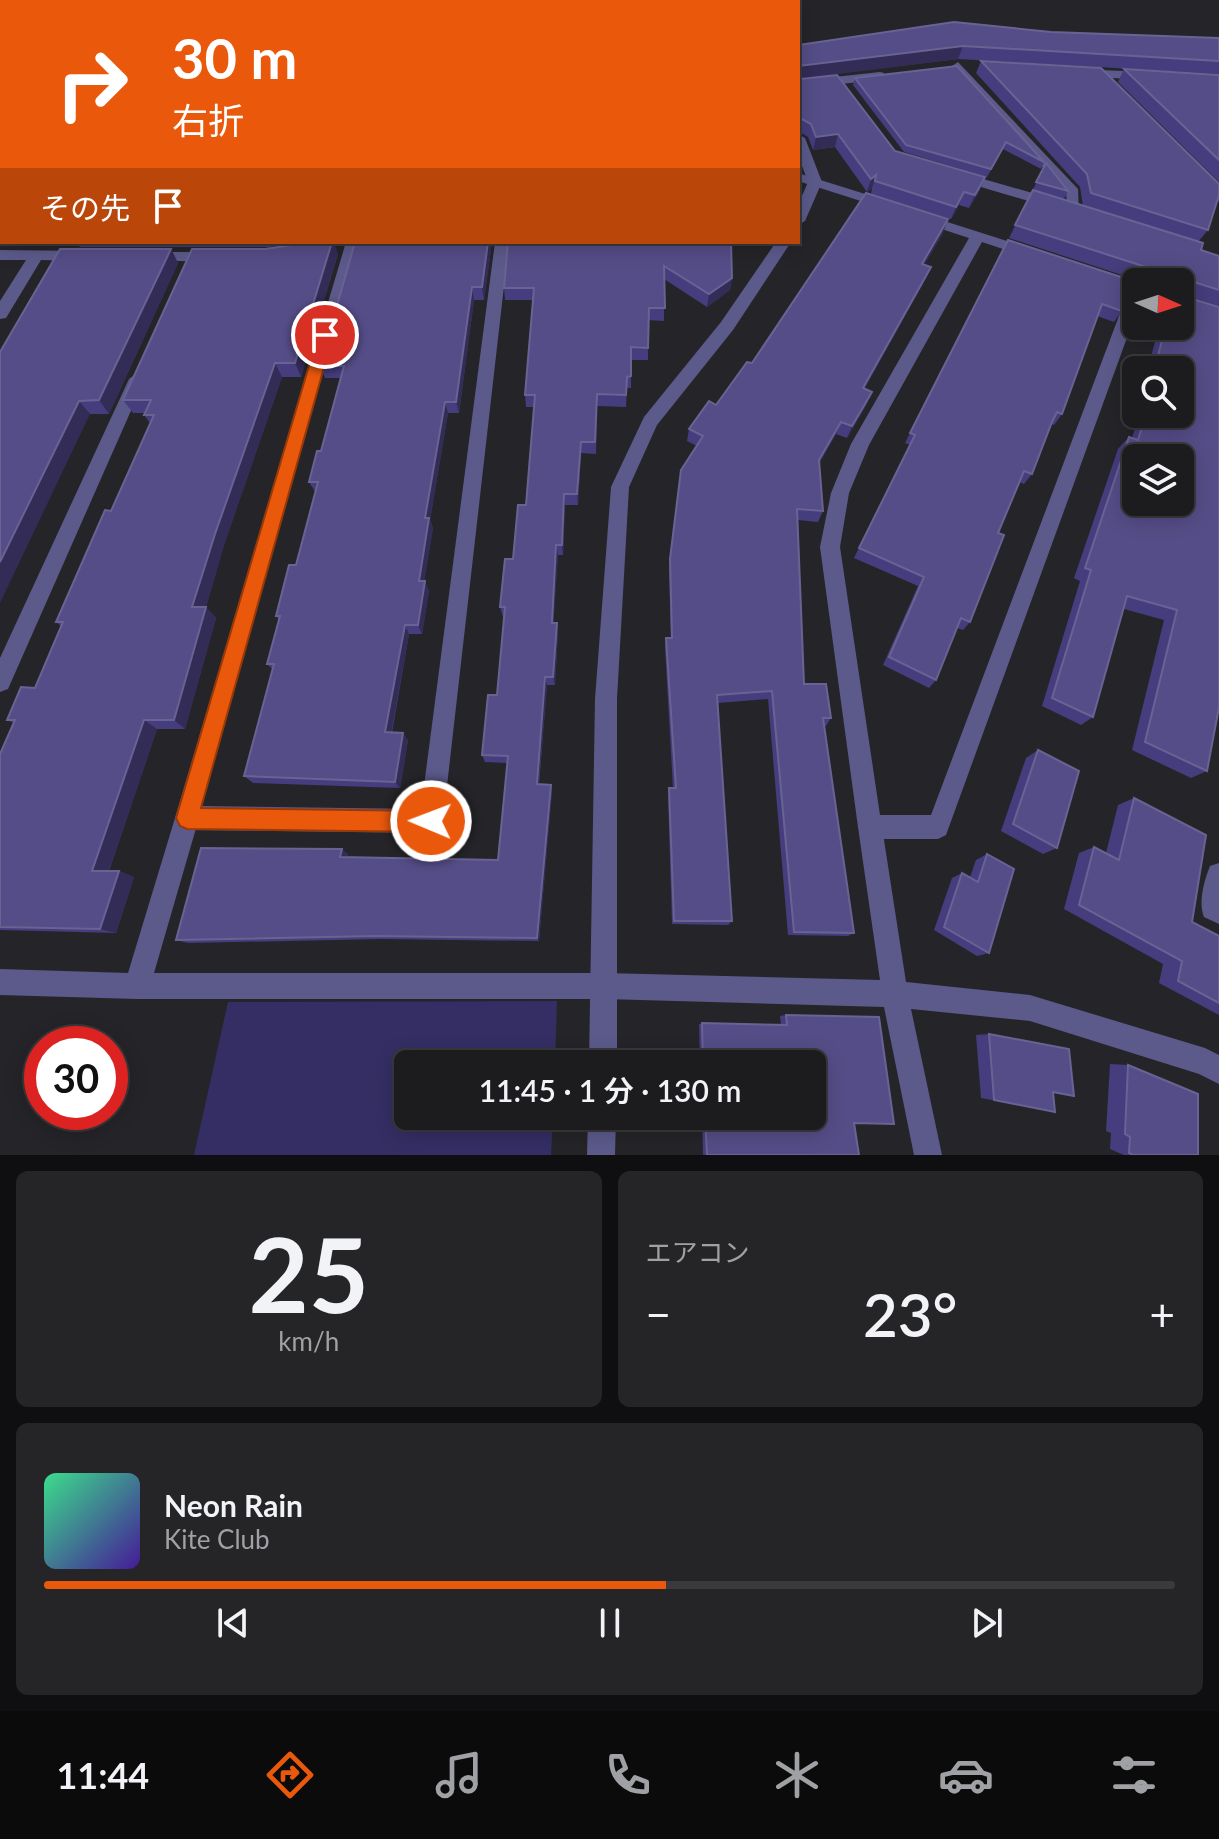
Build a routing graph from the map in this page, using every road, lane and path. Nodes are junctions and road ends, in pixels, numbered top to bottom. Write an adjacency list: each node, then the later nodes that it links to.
1 (958, 66): 2 (street); 3 (street); 11 (street)
2 (974, 67)
3 (943, 68)
4 (1067, 72): 6 (street)
5 (898, 73): 8 (street)
6 (1098, 73): 7 (street); 9 (street)
7 (1159, 77)
8 (800, 85)
9 (1120, 94)
10 (800, 143): 13 (street)
11 (941, 171)
12 (800, 178): 13 (street)
13 (815, 182): 14 (street); 15 (street)
14 (800, 216)
15 (978, 236): 24 (street); 30 (street)
16 (351, 244): 29 (street)
17 (502, 244): 29 (street)
18 (783, 244): 35 (street)
19 (0, 255): 20 (street)
20 (36, 256): 21 (street); 26 (street)
21 (99, 256)
22 (239, 256): 23 (street)
23 (130, 257)
24 (1050, 260)
25 (1122, 313): 30 (street)
26 (0, 314)
27 (147, 356): 28 (street)
28 (0, 682)
29 (187, 818): 34 (street)
30 (870, 827): 36 (street)
31 (1219, 875): 32 (street)
32 (1219, 911)
33 (0, 982): 34 (street)
34 (137, 986): 35 (street)
35 (605, 986): 36 (street); 37 (street)
36 (895, 994): 38 (street); 41 (street)
37 (603, 1050)
38 (1219, 1070)
39 (602, 1130): 40 (street)
40 (601, 1155)
41 (928, 1155)

